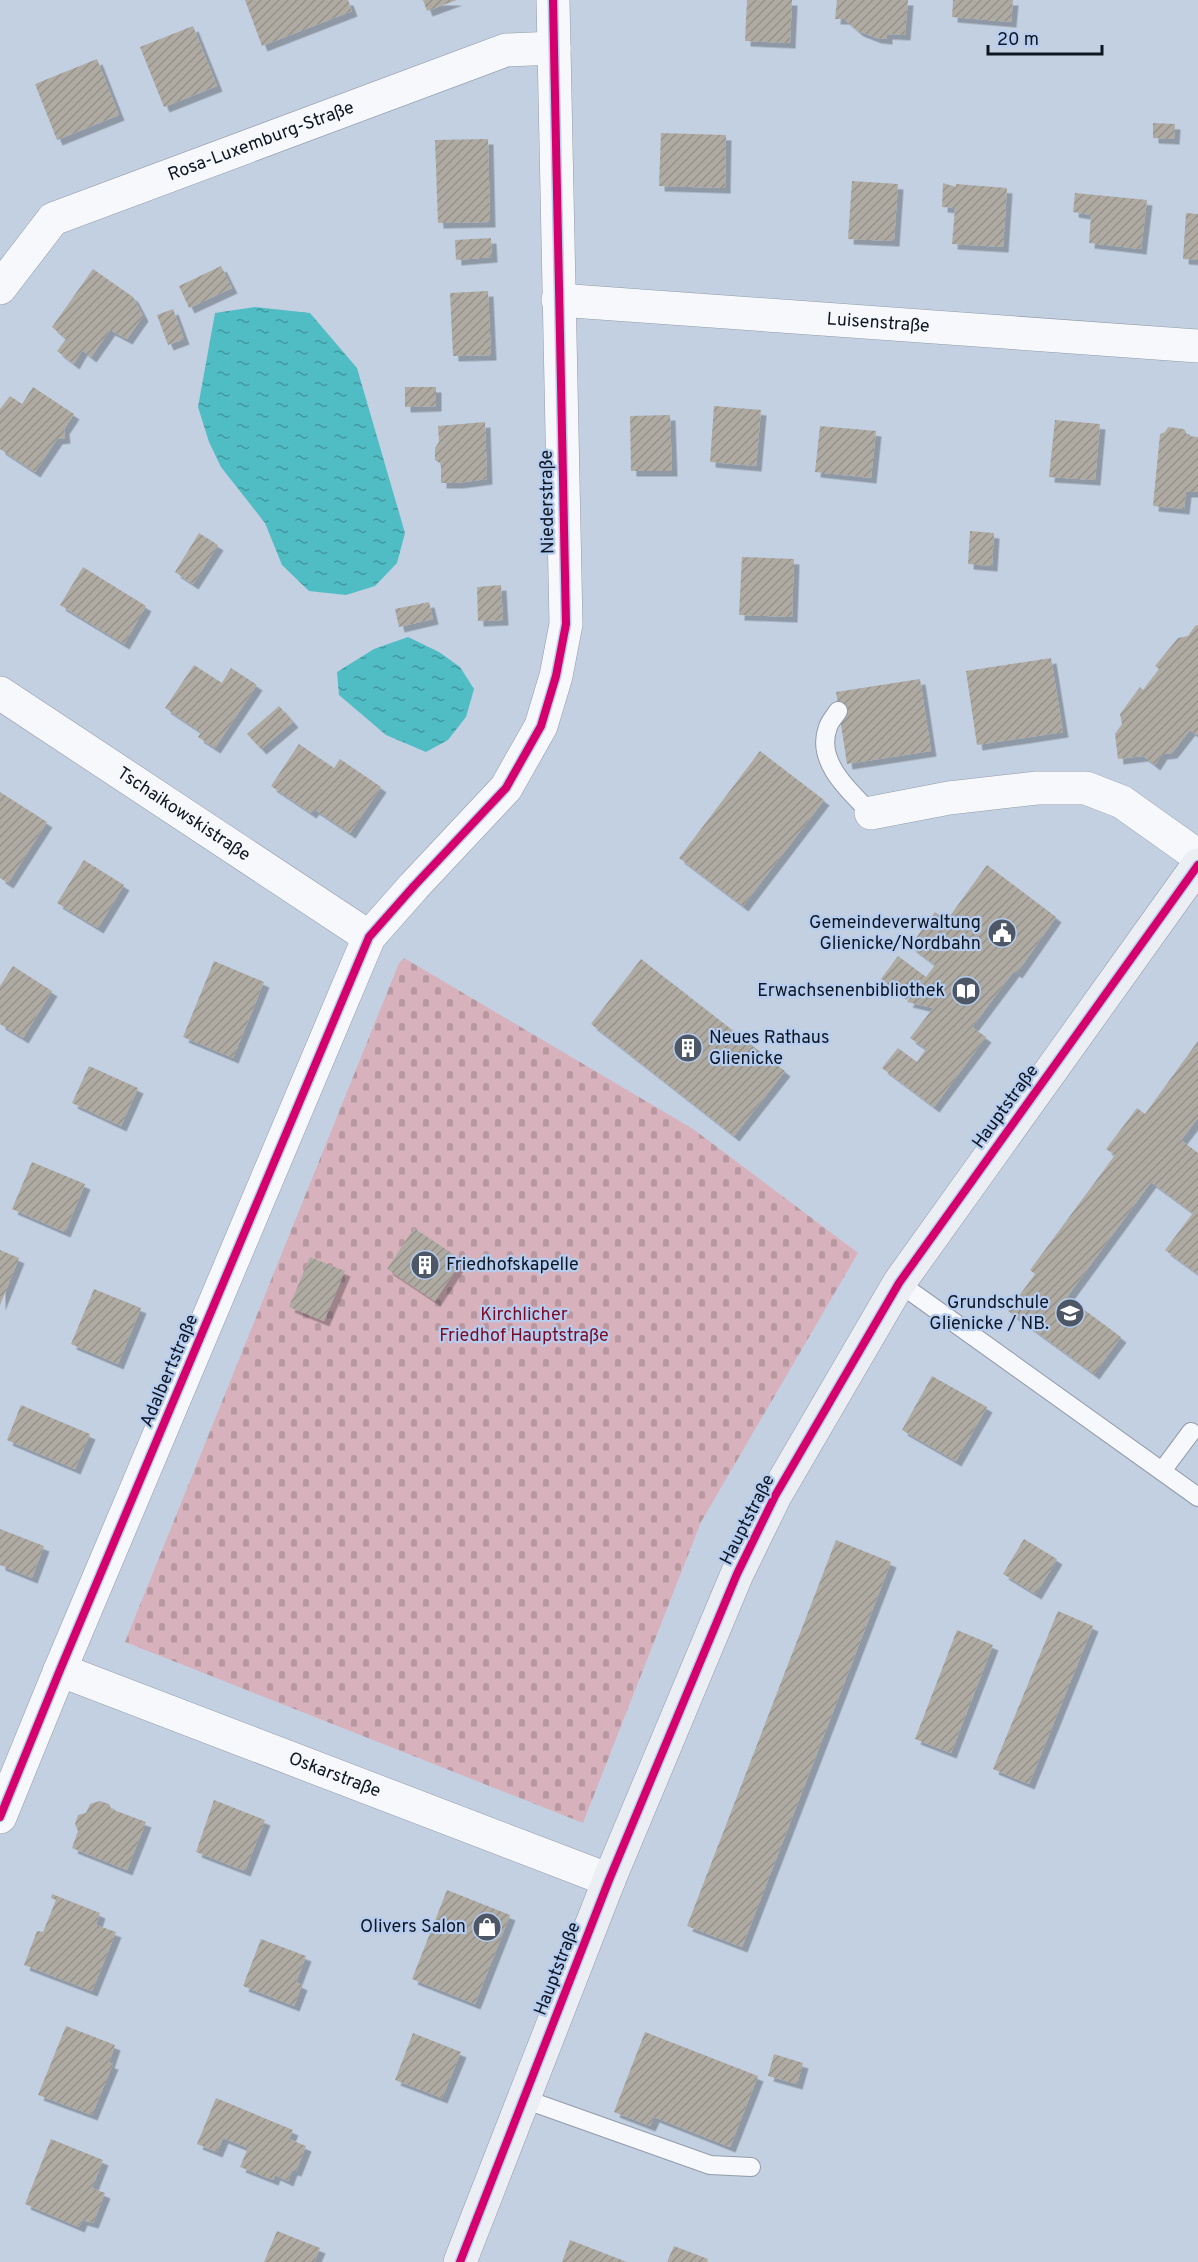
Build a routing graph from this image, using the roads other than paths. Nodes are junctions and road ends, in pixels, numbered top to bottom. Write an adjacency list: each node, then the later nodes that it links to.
1 (554, 0): 2 (street, Niederstraße)
2 (554, 48): 3 (street, Rosa-Luxemburg-Straße); 4 (street, Niederstraße)
3 (0, 288)
4 (558, 300): 5 (street, Luisenstraße); 11 (street, Niederstraße)
5 (1198, 346)
6 (0, 693): 11 (street, Tschaikowskistraße)
7 (838, 711): 8 (lane)
8 (872, 813): 9 (street)
9 (1198, 856)
10 (1198, 865): 12 (street, Hauptstraße)
11 (369, 937): 16 (street, Adalbertstraße)
12 (899, 1283): 14 (lane); 18 (street, Hauptstraße)
13 (1191, 1432): 14 (lane)
14 (1162, 1472): 15 (lane)
15 (1198, 1497)
16 (60, 1670): 17 (street, Adalbertstraße); 18 (street, Oskarstraße)
17 (0, 1817)
18 (609, 1881): 19 (street, Hauptstraße)
19 (524, 2099): 20 (lane); 21 (street, Hauptstraße)
20 (751, 2167)
21 (460, 2262)

